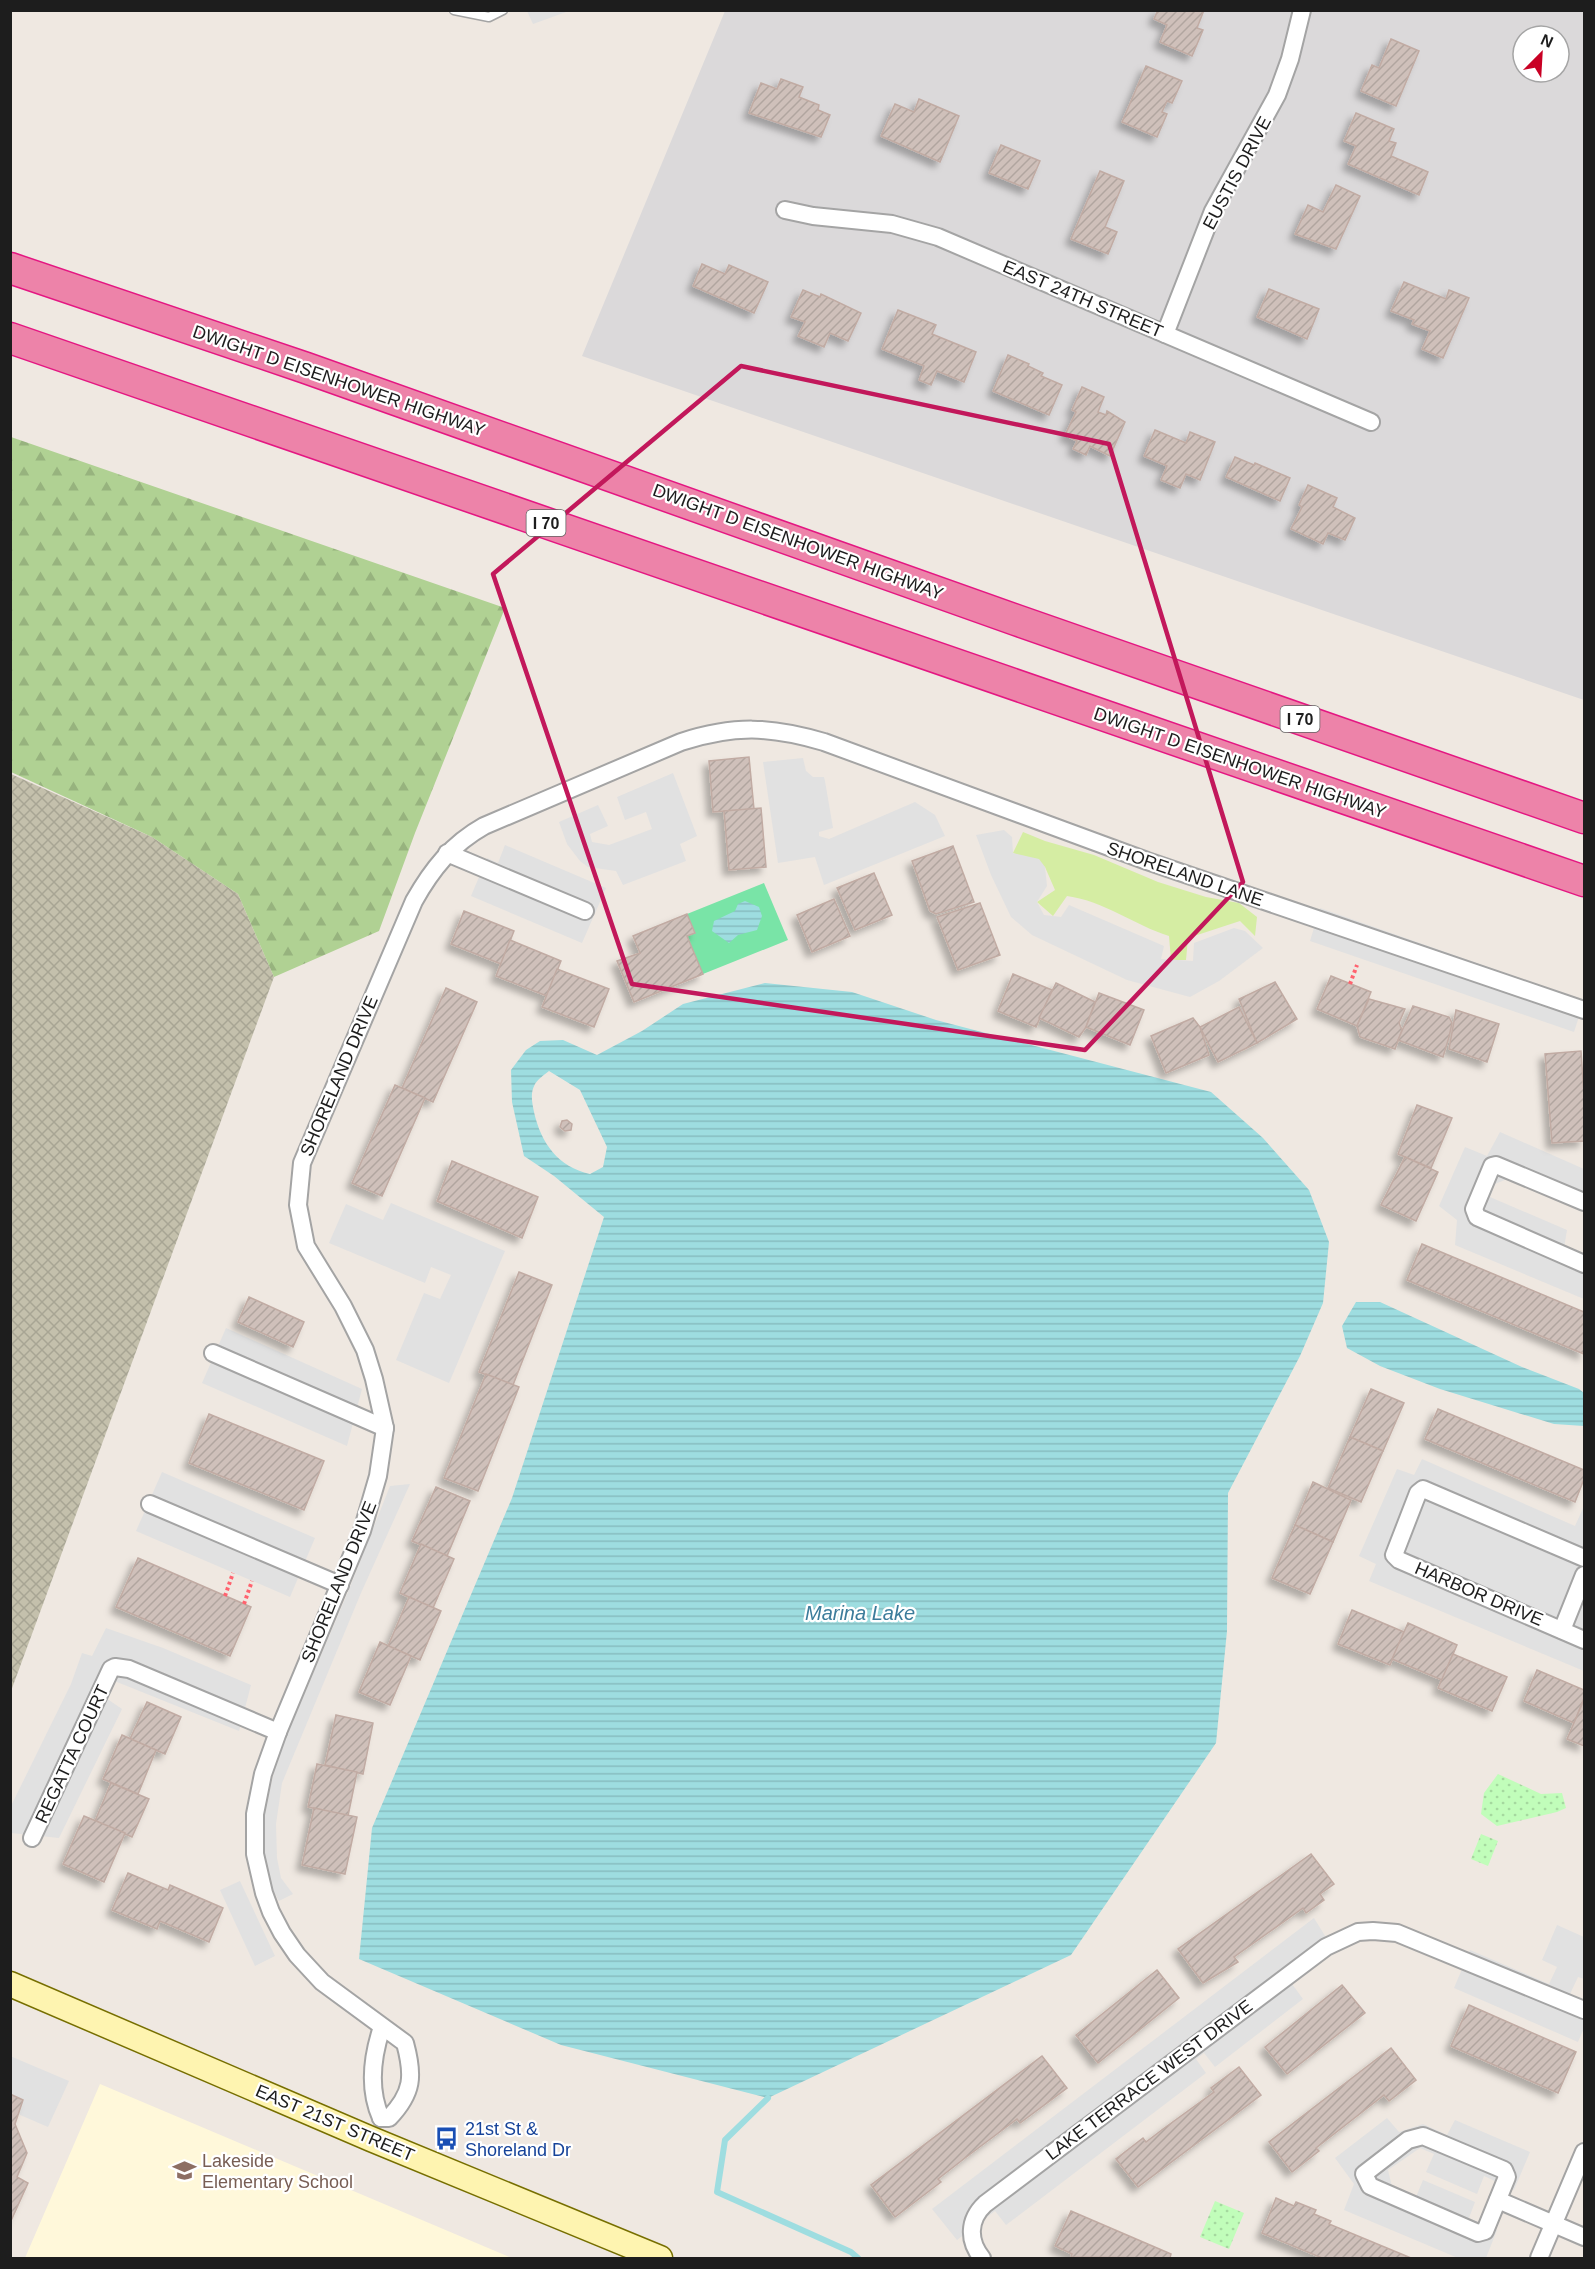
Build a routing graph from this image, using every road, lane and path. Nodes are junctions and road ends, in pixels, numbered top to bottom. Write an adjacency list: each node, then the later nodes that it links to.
1 (454, 10): 2 (lane)
2 (503, 10)
3 (1302, 10): 7 (street, EUSTIS DRIVE)
4 (785, 210): 7 (street, EAST 24TH STREET)
5 (10, 253): 9 (highway)
6 (10, 268): 9 (highway, DWIGHT D EISENHOWER HIGHWAY / I 70)
7 (1165, 334): 10 (street, EAST 24TH STREET)
8 (10, 340): 14 (highway, DWIGHT D EISENHOWER HIGHWAY / I 70)
9 (306, 368): 12 (highway, DWIGHT D EISENHOWER HIGHWAY / I 70)
10 (1371, 422)
11 (788, 732): 13 (street, SHORELAND DRIVE); 18 (street, SHORELAND LANE)
12 (1584, 818)
13 (447, 853): 15 (street); 22 (street, SHORELAND DRIVE)
14 (1584, 881)
15 (585, 911)
16 (1357, 965): 17 (path)
17 (1350, 984)
18 (1584, 1010)
19 (1584, 1202): 20 (street)
20 (1584, 1264)
21 (213, 1353): 22 (street)
22 (385, 1428): 28 (street, SHORELAND DRIVE)
23 (150, 1504): 28 (street)
24 (1584, 1558): 31 (street, HARBOR DRIVE)
25 (233, 1573): 29 (path)
26 (1584, 1575): 31 (street, HARBOR DRIVE)
27 (252, 1581): 30 (path)
28 (340, 1585): 33 (street, SHORELAND DRIVE)
29 (225, 1596)
30 (244, 1604)
31 (1562, 1630): 32 (street, HARBOR DRIVE)
32 (1584, 1640)
33 (278, 1732): 34 (street, REGATTA COURT); 37 (street, SHORELAND DRIVE)
34 (32, 1839)
35 (10, 1984): 38 (main road, EAST 21ST STREET)
36 (1584, 2010): 44 (street, LAKE TERRACE WEST DRIVE)
37 (382, 2027): 38 (street); 38 (street, SHORELAND DRIVE)
38 (376, 2129): 43 (main road, EAST 21ST STREET)
39 (1584, 2152): 41 (street)
40 (1497, 2200): 40 (street); 41 (street)
41 (1554, 2224): 42 (street); 45 (street)
42 (1584, 2237)
43 (660, 2259)
44 (982, 2259)
45 (1539, 2259)

